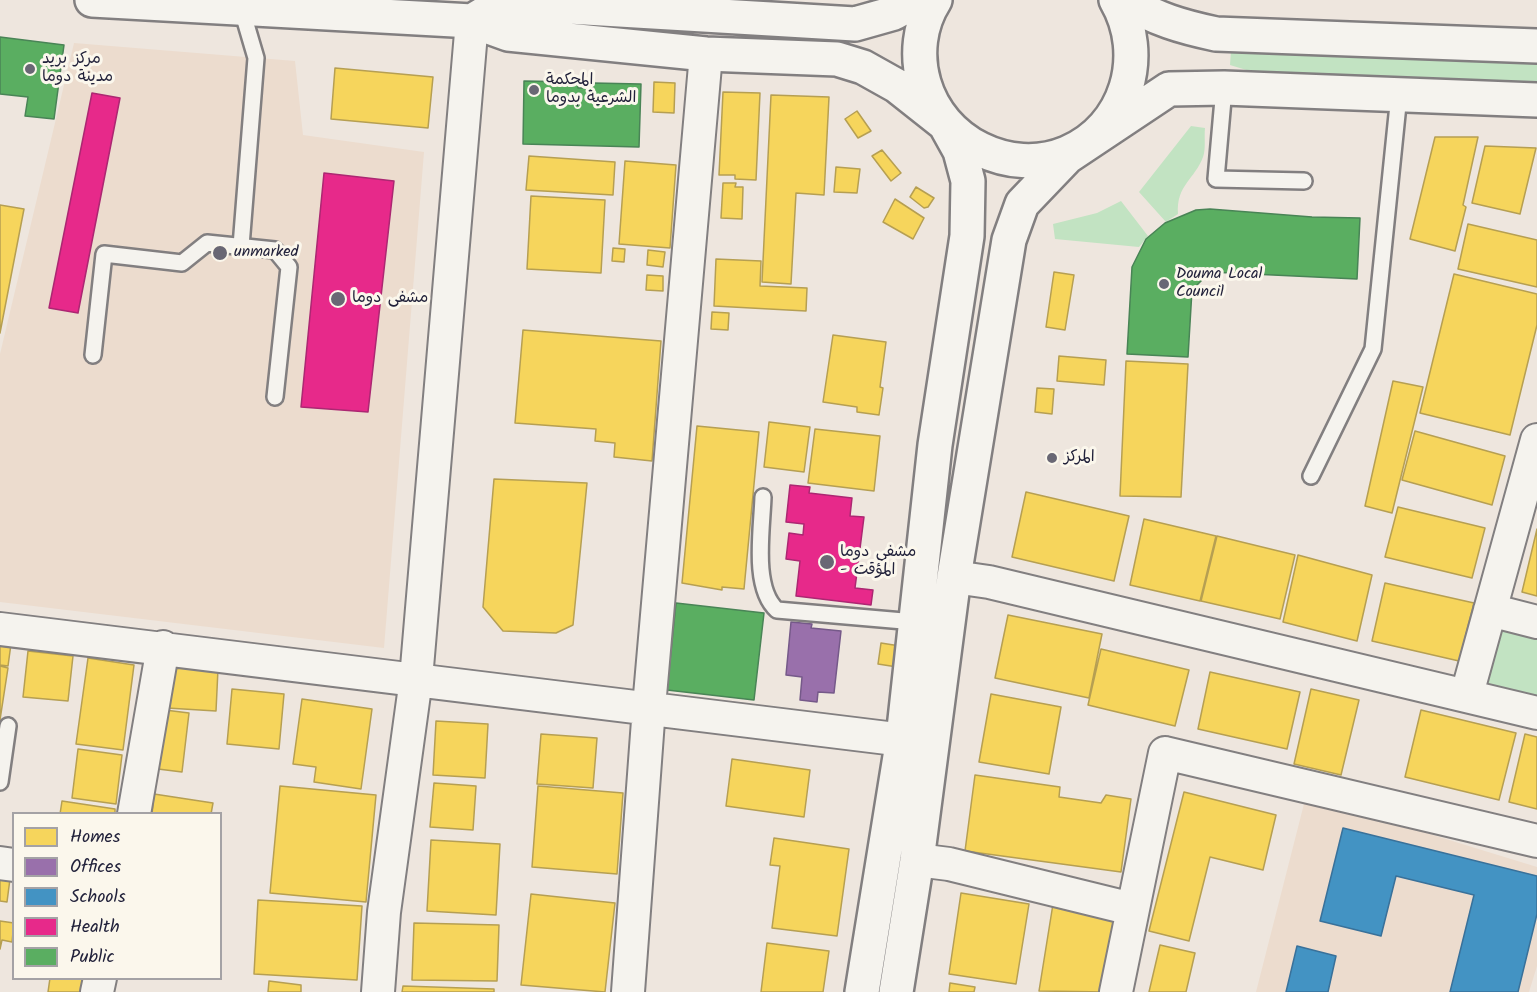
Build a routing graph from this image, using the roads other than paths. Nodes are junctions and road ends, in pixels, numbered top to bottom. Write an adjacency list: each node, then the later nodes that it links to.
1 (92, 0): 6 (main road)
2 (917, 0): 7 (main road)
3 (935, 0): 13 (main road)
4 (1116, 0): 14 (main road)
5 (1126, 0): 8 (main road)
6 (234, 3): 7 (main road); 16 (lane)
7 (475, 11): 9 (main road); 30 (street)
8 (1537, 46)
9 (706, 54): 13 (main road); 32 (street)
10 (1224, 88): 11 (main road); 14 (main road); 15 (lane)
11 (1399, 95): 12 (main road); 22 (lane)
12 (1537, 100)
13 (945, 124): 14 (main road); 20 (main road)
14 (1095, 137): 21 (main road)
15 (1304, 181)
16 (241, 246): 17 (lane); 18 (lane)
17 (93, 356)
18 (275, 397)
19 (1537, 441): 25 (street)
20 (935, 445): 21 (main road); 26 (main road)
21 (977, 445): 24 (main road)
22 (1311, 476)
23 (763, 497): 26 (lane)
24 (954, 577): 31 (street); 35 (main road)
25 (1490, 610): 27 (street); 31 (street)
26 (915, 622): 35 (main road)
27 (1537, 622)
28 (0, 629): 29 (street)
29 (163, 647): 30 (street); 37 (street)
30 (416, 679): 32 (street); 41 (street)
31 (1467, 694): 33 (street)
32 (649, 707): 35 (street); 42 (street)
33 (1537, 713)
34 (8, 726): 36 (lane)
35 (917, 741): 39 (main road); 43 (main road)
36 (0, 782)
37 (134, 812)
38 (1537, 841): 40 (street)
39 (917, 860): 40 (street); 44 (main road)
40 (1132, 909): 45 (street)
41 (378, 992)
42 (628, 992)
43 (862, 992)
44 (896, 992)
45 (1116, 992)

